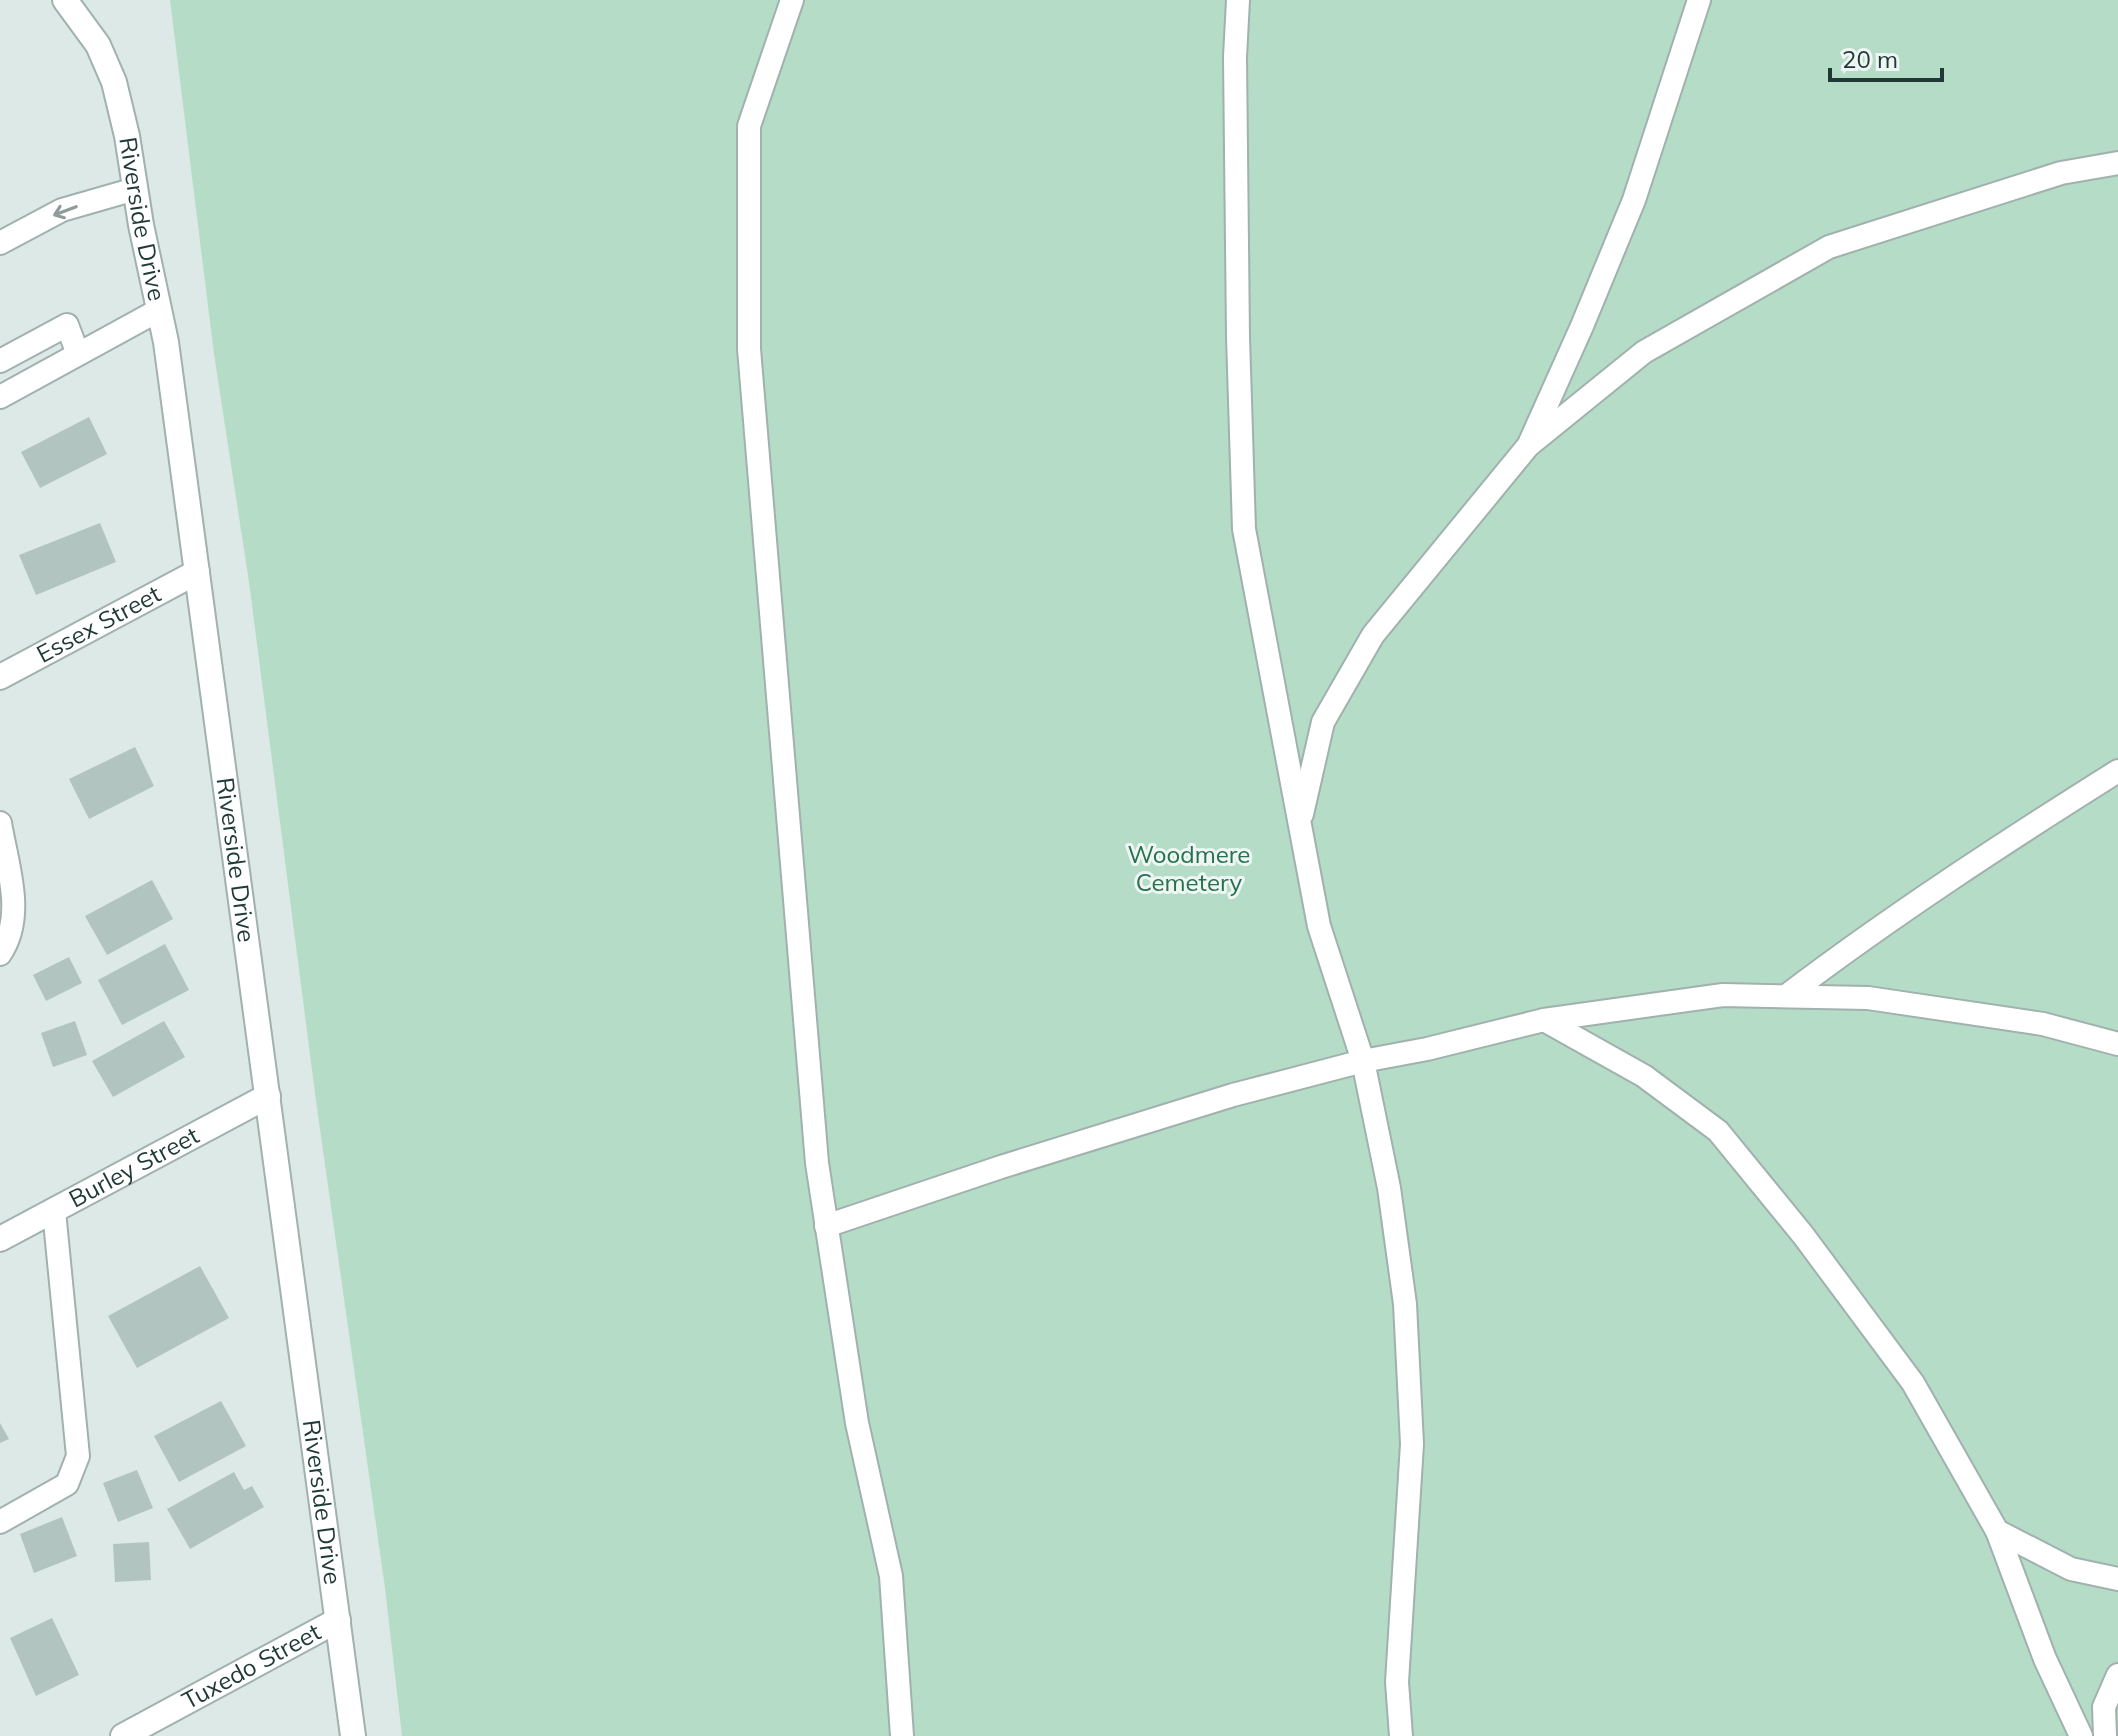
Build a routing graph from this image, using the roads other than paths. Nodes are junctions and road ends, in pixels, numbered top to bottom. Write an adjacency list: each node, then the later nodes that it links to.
1 (65, 0): 6 (street, Riverside Drive)
2 (792, 0): 25 (lane)
3 (1238, 0): 17 (lane)
4 (1699, 0): 12 (lane)
5 (2118, 163): 12 (lane)
6 (135, 189): 7 (lane, one-way to 7); 8 (street, Riverside Drive)
7 (0, 243)
8 (159, 310): 9 (lane); 13 (street, Riverside Drive)
9 (78, 354): 10 (lane); 11 (lane)
10 (0, 361)
11 (0, 397)
12 (1528, 446): 17 (lane)
13 (197, 572): 14 (street, Essex Street); 23 (street, Riverside Drive)
14 (0, 677)
15 (2118, 771): 19 (lane)
16 (0, 823): 18 (lane)
17 (1300, 825): 22 (lane)
18 (0, 954)
19 (1786, 996): 20 (lane); 21 (lane)
20 (1544, 1020): 22 (lane); 28 (lane)
21 (2118, 1044)
22 (1363, 1061): 25 (lane); 35 (lane)
23 (268, 1096): 24 (street, Burley Street); 30 (street, Riverside Drive)
24 (54, 1211): 26 (street, Burley Street); 27 (lane)
25 (826, 1226): 34 (lane)
26 (0, 1239)
27 (0, 1522)
28 (1997, 1531): 29 (lane); 36 (lane)
29 (2118, 1579)
30 (338, 1620): 32 (street, Tuxedo Street); 33 (street, Riverside Drive)
31 (2118, 1675): 37 (lane)
32 (123, 1736)
33 (353, 1736)
34 (902, 1736)
35 (1401, 1736)
36 (2081, 1736)
37 (2105, 1736)

